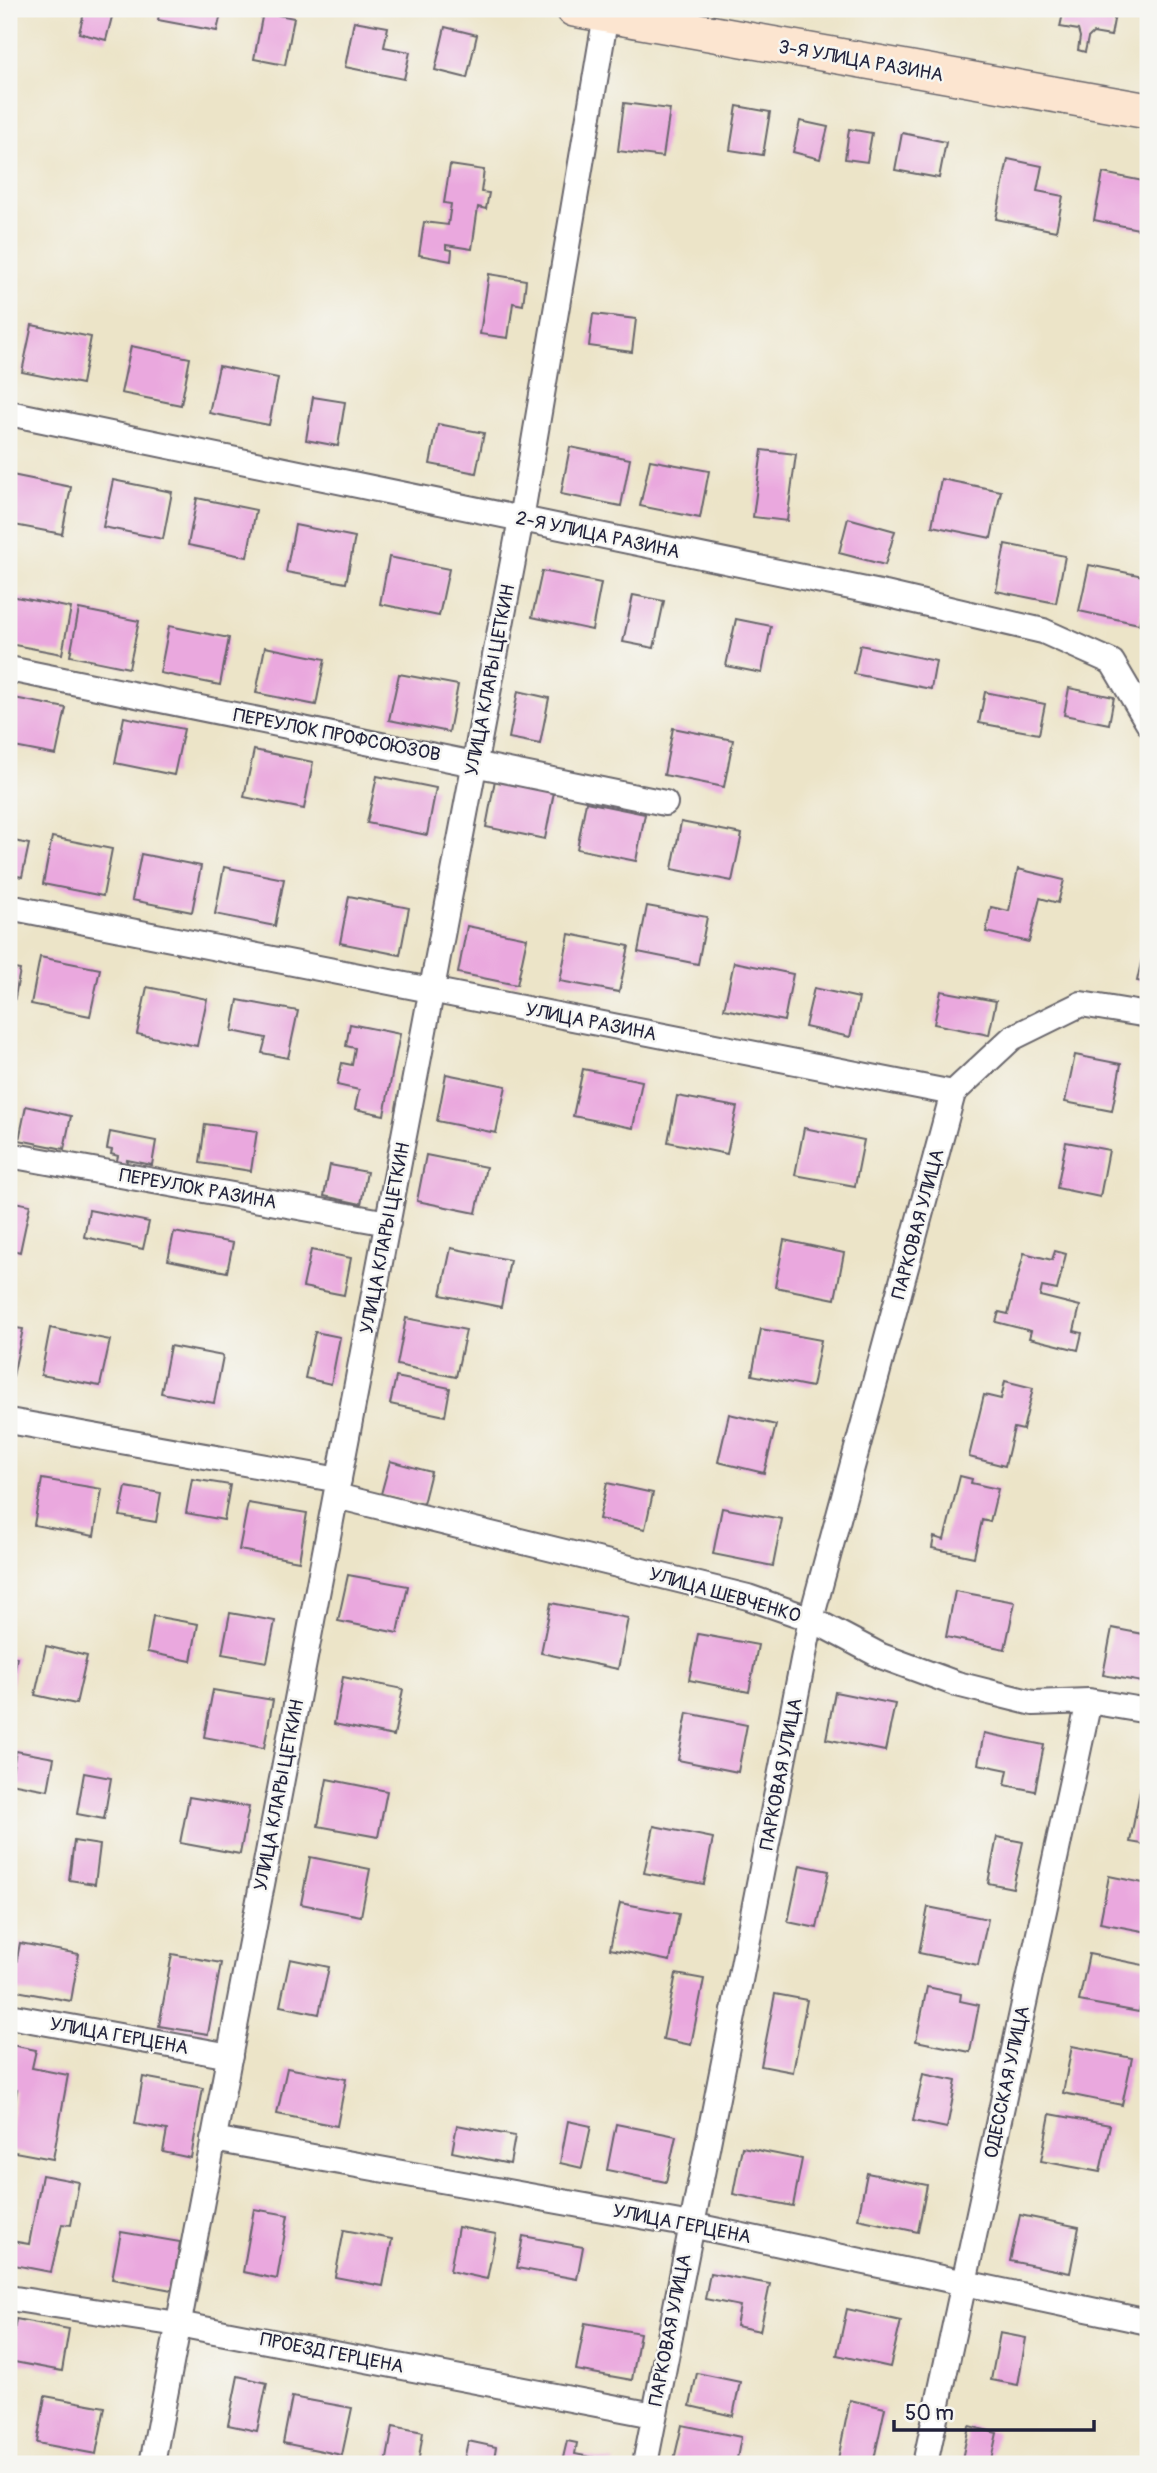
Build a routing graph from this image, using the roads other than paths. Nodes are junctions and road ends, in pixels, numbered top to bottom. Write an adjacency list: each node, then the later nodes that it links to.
1 (595, 11): 2 (street, 3-Я УЛИЦА РАЗИНА); 4 (street, УЛИЦА КЛАРЫ ЦЕТКИН)
2 (1148, 111)
3 (9, 413): 4 (street, 2-Я УЛИЦА РАЗИНА)
4 (522, 519): 6 (street, 2-Я УЛИЦА РАЗИНА); 7 (street, УЛИЦА КЛАРЫ ЦЕТКИН)
5 (9, 669): 7 (street, ПЕРЕУЛОК ПРОФСОЮЗОВ)
6 (1148, 723)
7 (474, 763): 8 (street, ПЕРЕУЛОК ПРОФСОЮЗОВ); 10 (street, УЛИЦА КЛАРЫ ЦЕТКИН)
8 (664, 803)
9 (9, 907): 10 (street, УЛИЦА РАЗИНА)
10 (432, 990): 12 (street, УЛИЦА РАЗИНА); 14 (street, УЛИЦА КЛАРЫ ЦЕТКИН)
11 (1148, 1015): 12 (street)
12 (953, 1093): 17 (street, ПАРКОВАЯ УЛИЦА)
13 (9, 1155): 14 (street, ПЕРЕУЛОК РАЗИНА)
14 (388, 1223): 16 (street, УЛИЦА КЛАРЫ ЦЕТКИН)
15 (9, 1421): 16 (street, УЛИЦА ШЕВЧЕНКО)
16 (337, 1488): 17 (street, УЛИЦА ШЕВЧЕНКО); 21 (street, УЛИЦА КЛАРЫ ЦЕТКИН)
17 (811, 1619): 18 (street, УЛИЦА ШЕВЧЕНКО); 23 (street, ПАРКОВАЯ УЛИЦА)
18 (1089, 1701): 19 (street, УЛИЦА ШЕВЧЕНКО); 24 (street, ОДЕССКАЯ УЛИЦА)
19 (1148, 1711)
20 (9, 2016): 21 (street, УЛИЦА ГЕРЦЕНА)
21 (229, 2056): 22 (street, УЛИЦА КЛАРЫ ЦЕТКИН)
22 (214, 2139): 23 (street, УЛИЦА ГЕРЦЕНА); 27 (street, УЛИЦА КЛАРЫ ЦЕТКИН)
23 (691, 2225): 24 (street, УЛИЦА ГЕРЦЕНА); 28 (street, ПАРКОВАЯ УЛИЦА)
24 (964, 2281): 26 (street, УЛИЦА ГЕРЦЕНА); 31 (street, ОДЕССКАЯ УЛИЦА)
25 (9, 2298): 27 (street, ПРОЕЗД ГЕРЦЕНА)
26 (1148, 2322)
27 (178, 2324): 28 (street, ПРОЕЗД ГЕРЦЕНА); 29 (street, УЛИЦА КЛАРЫ ЦЕТКИН)
28 (654, 2415): 30 (street, ПАРКОВАЯ УЛИЦА)
29 (152, 2464)
30 (645, 2464)
31 (925, 2464)

